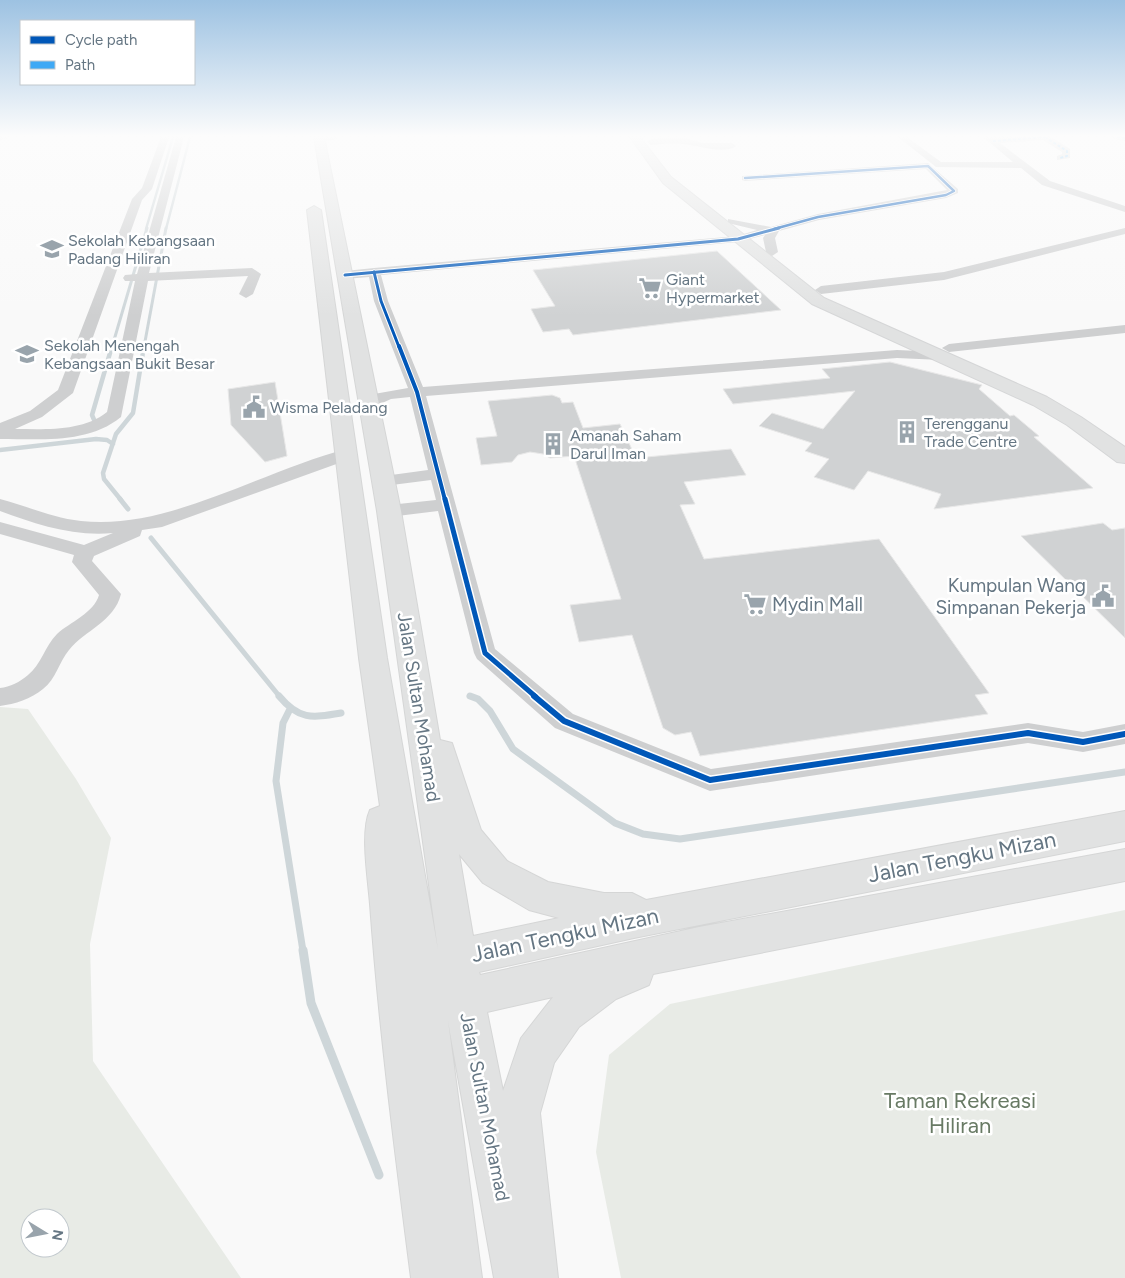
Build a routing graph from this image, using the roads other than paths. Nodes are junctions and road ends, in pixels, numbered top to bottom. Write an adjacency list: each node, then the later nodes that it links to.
1 (142, 197): 19 (street)
2 (156, 197): 18 (street)
3 (325, 197): 29 (main road, Jalan Sultan Mohamad)
4 (330, 197): 17 (main road, Jalan Sultan Mohamad)
5 (691, 197): 10 (main road)
6 (699, 197): 10 (main road)
7 (936, 197): 11 (street)
8 (1087, 197): 9 (street)
9 (1125, 209)
10 (728, 224): 11 (street); 13 (street); 14 (main road)
11 (775, 229): 14 (street); 15 (street)
12 (1125, 231): 20 (street)
13 (707, 241): 14 (street); 16 (street)
14 (746, 241): 15 (main road); 23 (main road)
15 (772, 252): 20 (main road)
16 (374, 272): 17 (street); 24 (street)
17 (344, 275): 25 (main road, Jalan Sultan Mohamad)
18 (143, 277): 19 (street); 21 (street); 27 (street)
19 (108, 279): 26 (street)
20 (821, 290): 23 (main road)
21 (246, 294)
22 (1125, 329): 23 (street)
23 (945, 352): 24 (street); 28 (main road); 30 (main road)
24 (417, 392): 25 (street); 31 (street)
25 (369, 404): 32 (main road, Jalan Sultan Mohamad)
26 (0, 429)
27 (0, 434)
28 (1125, 440)
29 (347, 454): 36 (street); 40 (main road, Jalan Sultan Mohamad)
30 (1125, 457)
31 (438, 474): 32 (street); 33 (street)
32 (384, 480): 35 (main road, Jalan Sultan Mohamad)
33 (446, 504): 35 (street); 42 (street)
34 (0, 505): 36 (street)
35 (389, 511): 39 (main road, Jalan Sultan Mohamad)
36 (155, 523): 38 (street)
37 (0, 528): 38 (street)
38 (85, 552): 41 (street)
39 (411, 652): 45 (main road); 46 (main road, Jalan Sultan Mohamad)
40 (373, 658): 47 (main road, Jalan Sultan Mohamad); 48 (main road, Jalan Sultan Mohamad)
41 (0, 697)
42 (1125, 734)
43 (1125, 826): 45 (main road, Jalan Tengku Mizan)
44 (1125, 864): 45 (main road, Jalan Tengku Mizan)
45 (693, 927): 46 (main road, Jalan Tengku Mizan); 51 (main road)
46 (461, 978): 47 (main road, Jalan Tengku Mizan); 50 (main road, Jalan Sultan Mohamad)
47 (424, 986): 49 (main road, Jalan Sultan Mohamad)
48 (435, 1278)
49 (458, 1278)
50 (518, 1278)
51 (534, 1278)

